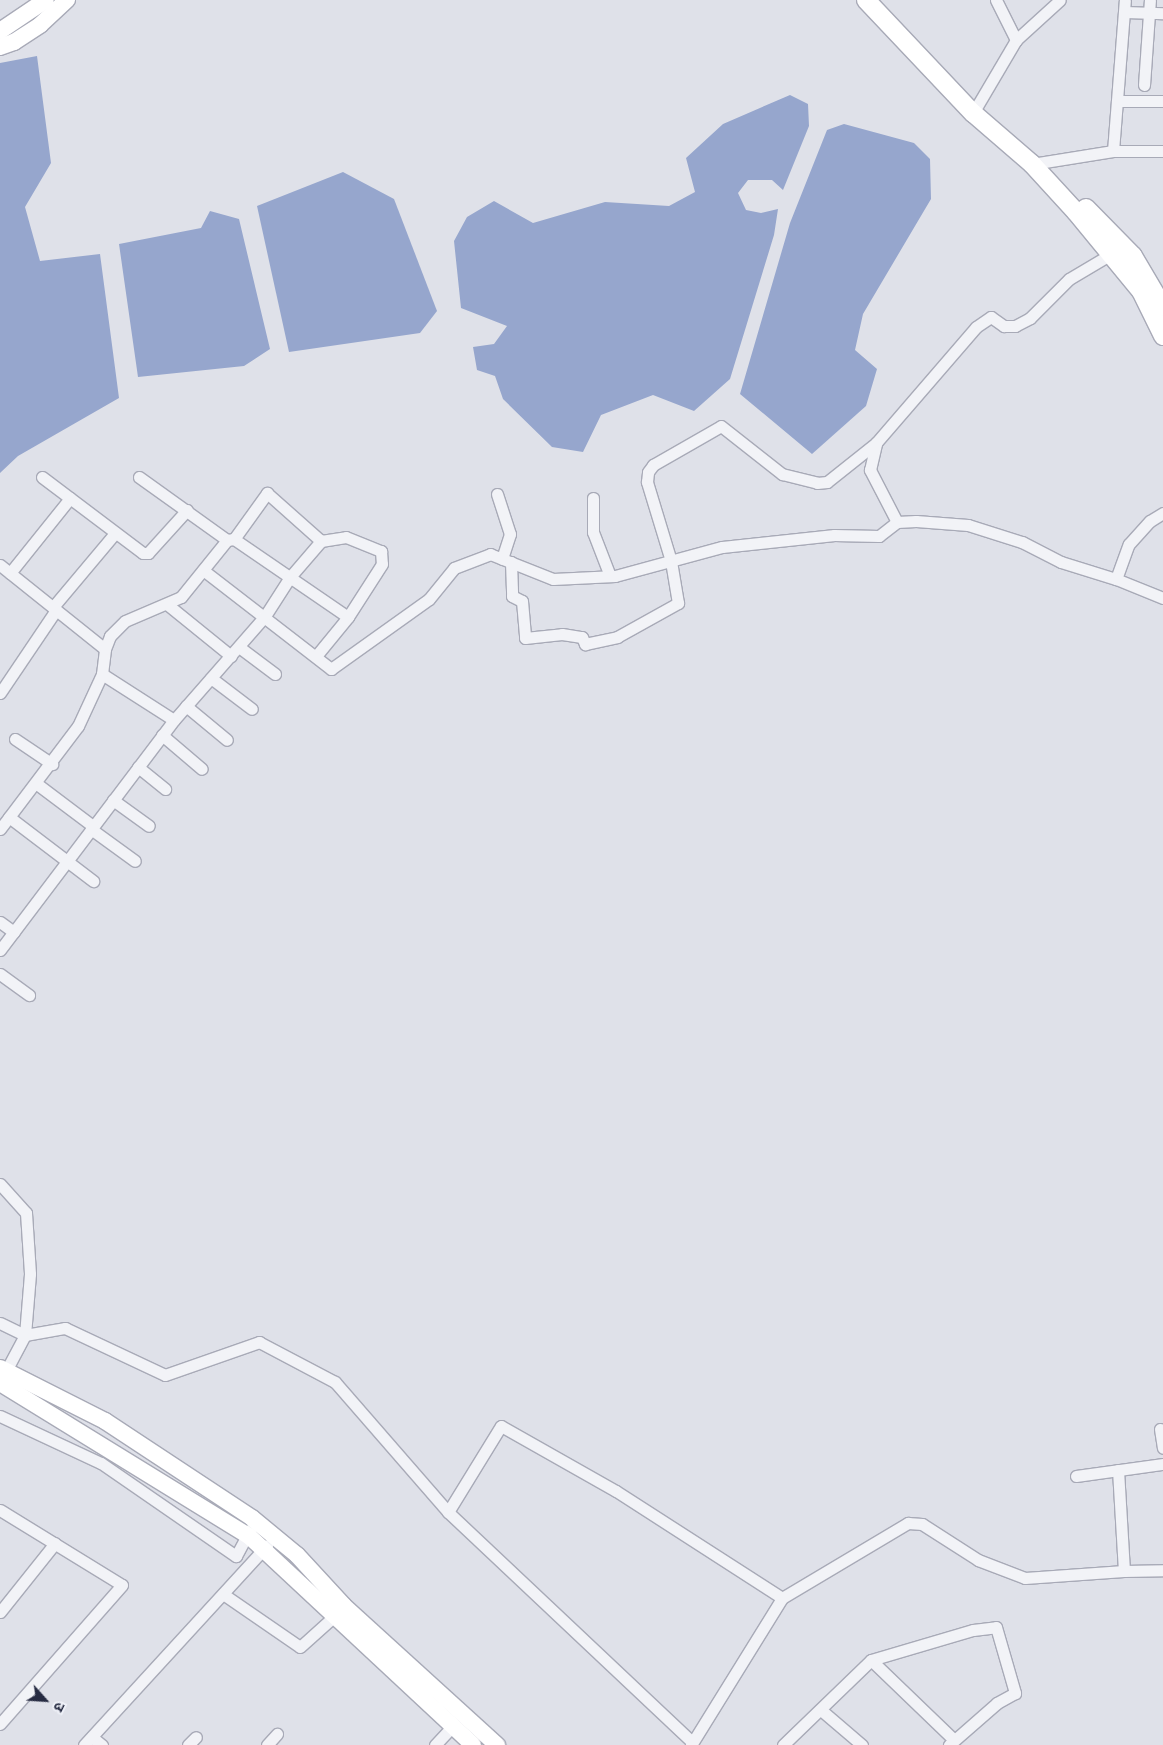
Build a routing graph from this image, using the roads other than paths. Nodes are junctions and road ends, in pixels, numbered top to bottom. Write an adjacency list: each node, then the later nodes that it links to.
1 (46, 0): 11 (main road)
2 (67, 0): 13 (main road)
3 (866, 0): 17 (main road)
4 (876, 0): 17 (main road)
5 (996, 0): 12 (street)
6 (1060, 0): 12 (street)
7 (1150, 0): 9 (street)
8 (1125, 6): 9 (street); 15 (street)
9 (1149, 13): 10 (street); 14 (street)
10 (1163, 13)
11 (0, 31)
12 (1016, 40): 17 (street)
13 (0, 47)
14 (1144, 85)
15 (1117, 101): 16 (street); 18 (street)
16 (1163, 101)
17 (976, 108): 20 (main road)
18 (1113, 151): 19 (street); 20 (street)
19 (1163, 152)
20 (1036, 162): 21 (main road); 22 (main road)
21 (1111, 254): 23 (main road); 24 (street)
22 (1163, 307)
23 (1163, 336)
24 (876, 442): 32 (street); 37 (street)
25 (42, 476): 28 (street)
26 (139, 476): 30 (street)
27 (497, 494): 36 (street)
28 (70, 498): 33 (street); 38 (street)
29 (593, 498): 40 (street)
30 (187, 510): 33 (street); 34 (street)
31 (1163, 512): 42 (street)
32 (897, 522): 37 (street); 42 (street)
33 (115, 533): 45 (street)
34 (230, 539): 35 (street); 39 (street); 41 (street)
35 (321, 540): 41 (street); 47 (street)
36 (506, 561): 37 (street); 40 (street); 51 (street)
37 (671, 561): 40 (street)
38 (3, 570): 45 (street)
39 (203, 570): 44 (street); 46 (street)
40 (610, 576)
41 (290, 577): 46 (street); 47 (street)
42 (1116, 579): 43 (street)
43 (1163, 598)
44 (168, 605): 49 (street); 50 (street)
45 (55, 609): 49 (street); 55 (street)
46 (265, 616): 48 (street); 51 (street)
47 (348, 617): 51 (street)
48 (239, 647): 50 (street); 53 (street)
49 (104, 649): 52 (street)
50 (231, 656): 54 (street)
51 (316, 656)
52 (102, 674): 58 (street); 62 (street)
53 (276, 674)
54 (211, 678): 56 (street); 57 (street)
55 (2, 685)
56 (186, 706): 58 (street); 61 (street)
57 (252, 709)
58 (174, 720): 59 (street)
59 (162, 735): 63 (street); 64 (street)
60 (15, 739): 62 (street)
61 (227, 740)
62 (52, 764): 65 (street)
63 (138, 767): 66 (street); 67 (street)
64 (202, 769)
65 (37, 784): 68 (street); 70 (street)
66 (165, 789)
67 (113, 800): 69 (street); 70 (street)
68 (9, 818): 71 (street); 72 (street)
69 (150, 826)
70 (92, 828): 72 (street); 73 (street)
71 (0, 829)
72 (67, 861): 74 (street); 76 (street)
73 (135, 861)
74 (93, 881)
75 (0, 922): 76 (street)
76 (14, 932): 77 (street)
77 (0, 950)
78 (0, 974): 79 (street)
79 (29, 995)
80 (0, 1184): 82 (street)
81 (0, 1323): 82 (street)
82 (25, 1335): 83 (street); 91 (street)
83 (2, 1374): 92 (main road); 93 (main road)
84 (0, 1416): 93 (street)
85 (1160, 1429): 86 (street)
86 (1163, 1448)
87 (1163, 1464): 88 (street)
88 (1118, 1470): 89 (street); 98 (street)
89 (1076, 1476)
90 (0, 1510): 95 (street)
91 (448, 1512): 100 (street); 110 (street)
92 (252, 1518): 93 (street); 94 (main road)
93 (250, 1536): 96 (main road)
94 (274, 1536): 96 (street); 101 (main road)
95 (55, 1543): 102 (street); 105 (street)
96 (263, 1549): 99 (street); 101 (main road)
97 (1163, 1570): 98 (street)
98 (1124, 1571): 100 (street)
99 (223, 1594): 101 (street); 108 (street)
100 (782, 1598): 110 (street)
101 (340, 1611): 106 (main road); 115 (main road)
102 (0, 1612)
103 (871, 1660): 104 (street); 109 (street); 109 (street)
104 (820, 1710): 116 (street); 117 (street)
105 (0, 1724)
106 (453, 1726): 113 (street); 114 (main road)
107 (278, 1734): 112 (street)
108 (88, 1741): 111 (street)
109 (951, 1743)
110 (691, 1744)
111 (102, 1745)
112 (267, 1745)
113 (435, 1745)
114 (473, 1745)
115 (497, 1745)
116 (783, 1745)
117 (862, 1745)

